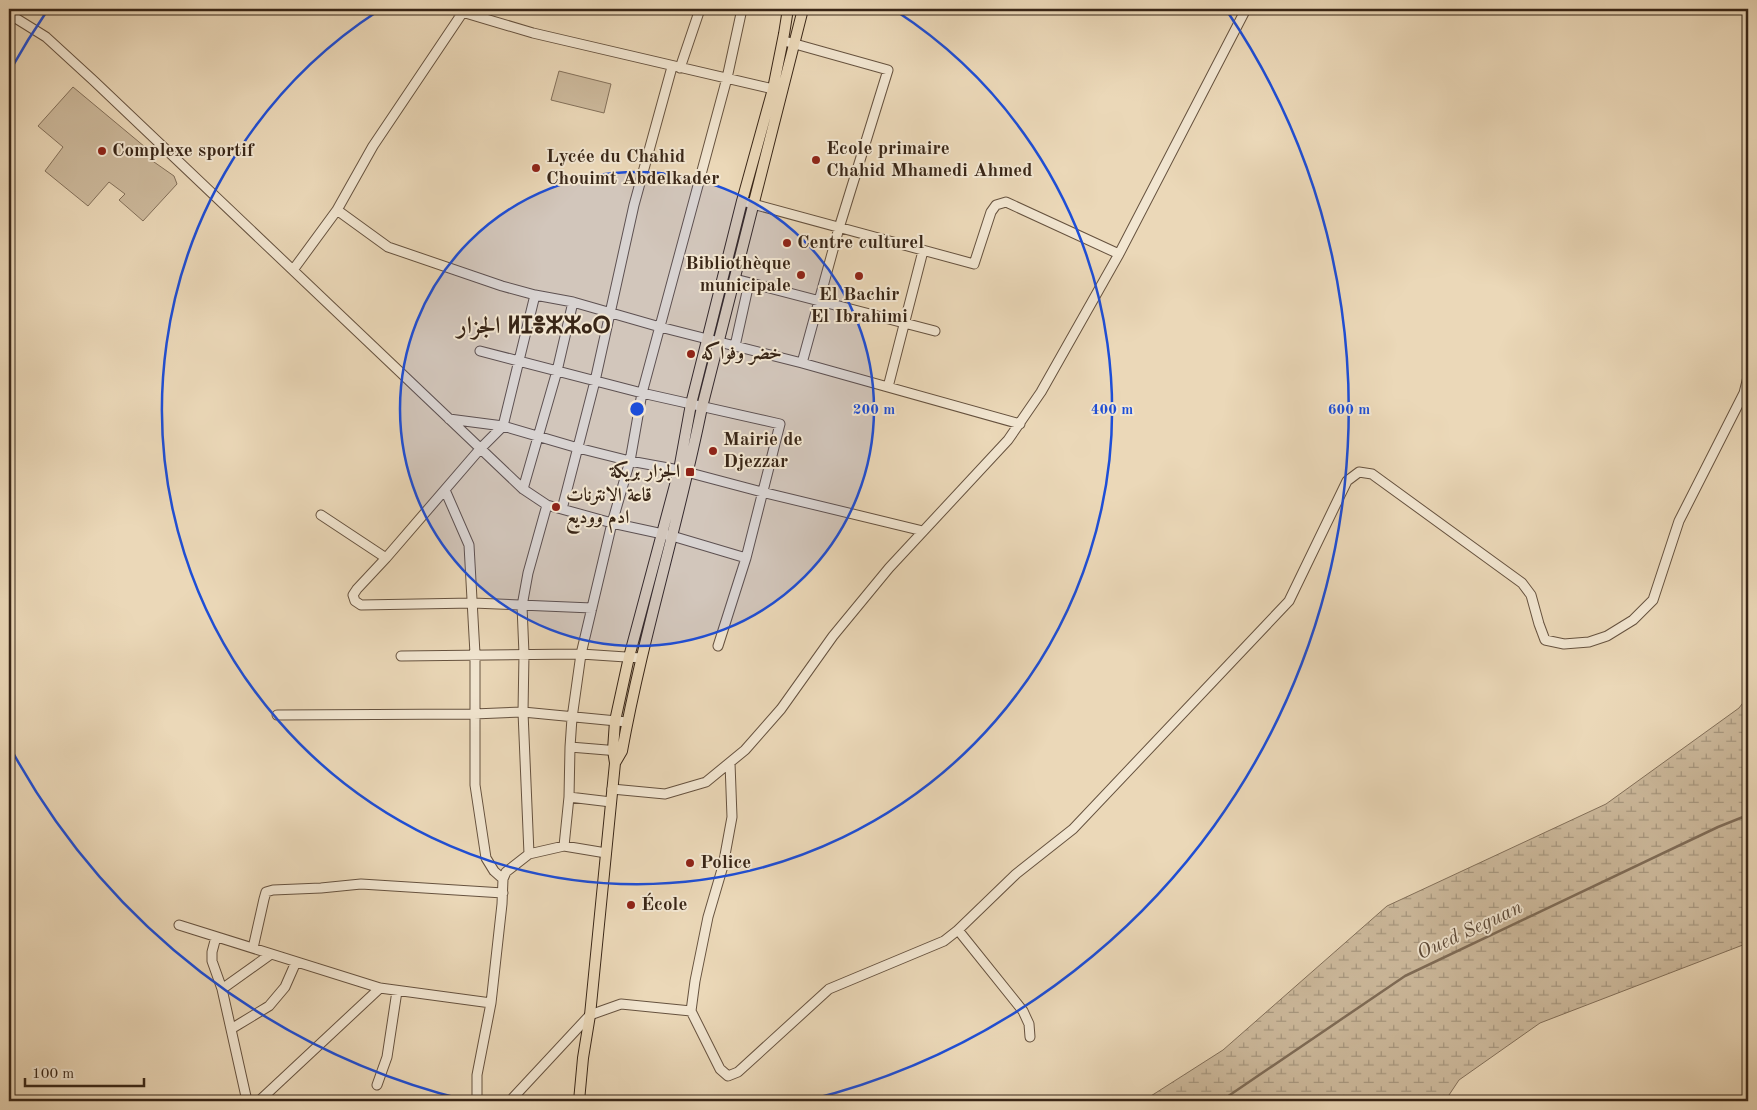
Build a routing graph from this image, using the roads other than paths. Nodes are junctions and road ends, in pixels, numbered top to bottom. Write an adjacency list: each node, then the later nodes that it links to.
1 (452, 9): 7 (street)
2 (700, 9): 11 (street)
3 (742, 9): 12 (street)
4 (788, 9): 9 (main road)
5 (803, 9): 10 (main road)
6 (1246, 9): 19 (street)
7 (464, 11): 11 (street); 16 (street)
8 (9, 14): 20 (street)
9 (782, 41): 10 (street); 13 (main road)
10 (795, 44): 15 (main road); 17 (street)
11 (676, 67): 12 (street); 26 (street)
12 (727, 78): 13 (street); 28 (street)
13 (773, 89): 14 (main road)
14 (742, 201): 15 (street); 30 (main road)
15 (754, 205): 17 (street); 21 (main road)
16 (337, 210): 20 (street); 23 (street)
17 (840, 228): 18 (street); 24 (street)
18 (923, 251): 19 (street); 27 (street)
19 (1119, 254): 44 (street)
20 (293, 270): 43 (street)
21 (735, 279): 22 (street); 31 (main road)
22 (749, 283): 24 (street); 32 (street)
23 (535, 295): 25 (street); 34 (street)
24 (819, 301): 27 (street); 35 (street)
25 (573, 302): 26 (street); 36 (street)
26 (611, 313): 28 (street); 38 (street)
27 (906, 323): 29 (street); 39 (street)
28 (660, 327): 30 (street); 40 (street)
29 (935, 330)
30 (707, 339): 31 (street); 41 (main road)
31 (719, 342): 32 (street); 42 (main road)
32 (735, 346): 35 (street)
33 (480, 351): 34 (street)
34 (520, 361): 36 (street); 45 (street)
35 (802, 363): 39 (street)
36 (557, 371): 38 (street); 46 (street)
37 (1748, 377): 90 (street)
38 (595, 381): 40 (street); 47 (street)
39 (888, 387): 44 (street)
40 (642, 393): 41 (street); 49 (street)
41 (691, 404): 42 (street); 50 (main road)
42 (702, 407): 50 (main road); 53 (street)
43 (449, 419): 45 (street); 48 (street)
44 (1020, 424): 58 (street)
45 (503, 426): 46 (street); 48 (street)
46 (537, 436): 47 (street); 52 (street)
47 (578, 448): 49 (street); 55 (street)
48 (480, 449): 51 (street); 52 (street)
49 (630, 460): 50 (street); 57 (street)
50 (684, 471): 53 (street); 59 (main road)
51 (446, 490): 60 (street); 62 (street)
52 (523, 490): 54 (street)
53 (762, 492): 58 (street); 61 (street)
54 (547, 505): 55 (street); 63 (street)
55 (562, 509): 57 (street)
56 (320, 515): 60 (street)
57 (612, 523): 59 (street); 64 (street)
58 (923, 532): 80 (street)
59 (667, 535): 61 (street); 70 (main road); 71 (main road)
60 (386, 558): 62 (street)
61 (746, 558): 65 (street)
62 (473, 603): 63 (street); 66 (street)
63 (522, 606): 64 (street); 67 (street)
64 (592, 608): 68 (street)
65 (718, 646)
66 (475, 654): 67 (street); 69 (street); 73 (street)
67 (524, 654): 68 (street); 72 (street)
68 (581, 654): 70 (street); 75 (street)
69 (401, 656)
70 (629, 657): 71 (street); 76 (main road)
71 (641, 658): 77 (main road)
72 (523, 712): 73 (street); 75 (street); 86 (street)
73 (474, 714): 74 (street); 87 (street)
74 (277, 716)
75 (572, 718): 76 (street); 78 (street)
76 (615, 721): 77 (street); 79 (main road)
77 (627, 722): 79 (main road)
78 (570, 747): 79 (street); 82 (street)
79 (617, 751): 81 (main road)
80 (730, 763): 81 (street); 99 (street)
81 (612, 789): 83 (main road)
82 (569, 797): 83 (street); 84 (street)
83 (611, 802): 85 (main road)
84 (564, 846): 85 (street); 86 (street)
85 (606, 853): 100 (main road)
86 (529, 854): 87 (street)
87 (503, 879): 88 (street)
88 (502, 893): 92 (street); 98 (street)
89 (179, 925): 91 (street)
90 (958, 930): 99 (street); 102 (street)
91 (216, 936): 92 (street); 96 (street)
92 (253, 948): 93 (street)
93 (271, 954): 94 (street); 96 (street)
94 (296, 962): 95 (street); 101 (street)
95 (380, 988): 97 (street); 105 (street)
96 (222, 989): 101 (street)
97 (397, 991): 98 (street); 103 (street)
98 (491, 1004): 106 (street)
99 (691, 1011): 100 (street)
100 (590, 1015): 107 (street); 108 (main road)
101 (231, 1029): 104 (street)
102 (1030, 1037)
103 (377, 1086)
104 (247, 1101)
105 (259, 1101)
106 (478, 1101)
107 (510, 1101)
108 (579, 1101)

